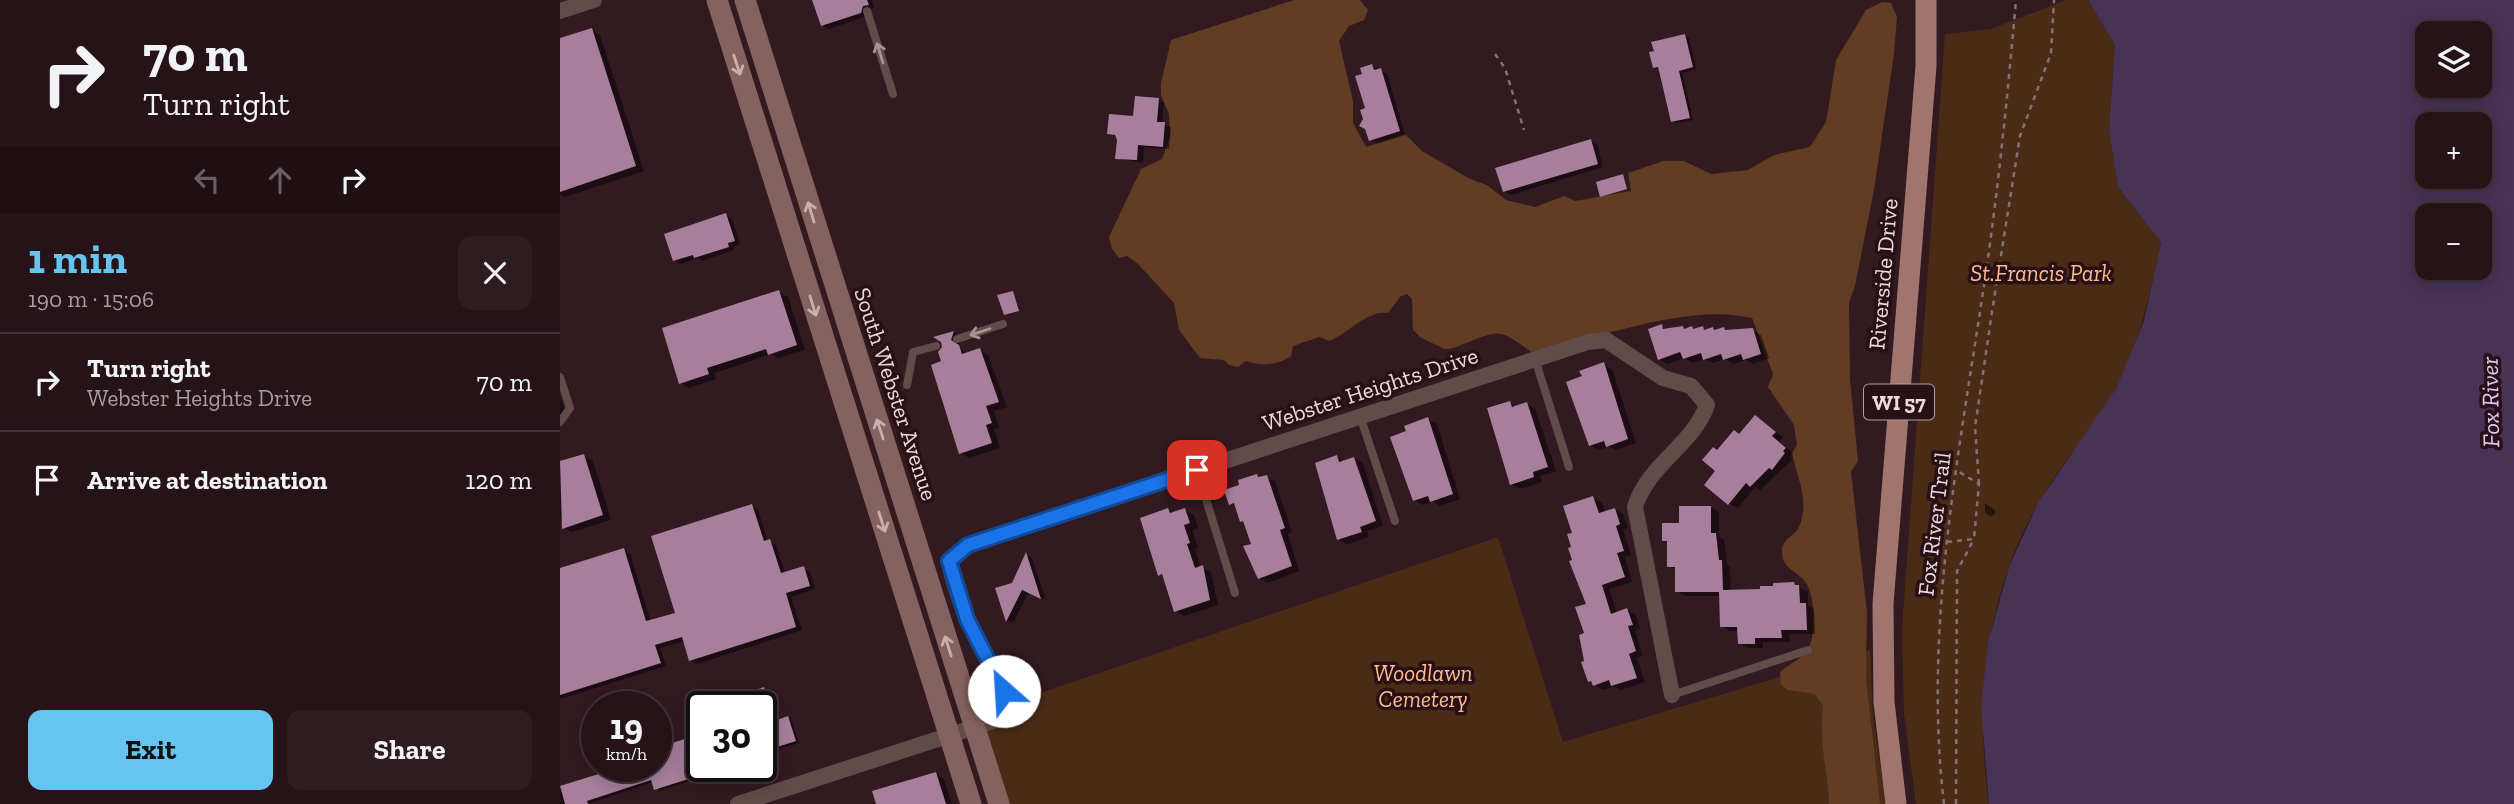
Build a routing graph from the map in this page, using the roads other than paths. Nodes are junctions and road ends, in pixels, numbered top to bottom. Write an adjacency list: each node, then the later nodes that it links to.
1 (594, 0): 5 (street)
2 (717, 0): 23 (main road, one-way to 23)
3 (745, 0): 22 (main road, South Webster Avenue, one-way to 3)
4 (1926, 0): 27 (main road, Riverside Drive / WI 57)
5 (560, 11)
6 (867, 11): 7 (lane, one-way to 6)
7 (893, 94)
8 (1003, 324): 9 (lane, one-way to 9)
9 (957, 339)
10 (936, 345): 13 (lane)
11 (1535, 359): 14 (street, Webster Heights Drive); 16 (lane); 21 (street, Webster Heights Drive)
12 (560, 377): 15 (lane)
13 (907, 386)
14 (1360, 416): 17 (street, Webster Heights Drive); 18 (lane)
15 (560, 422)
16 (1569, 467)
17 (1197, 470): 19 (lane); 22 (street, Webster Heights Drive)
18 (1395, 520)
19 (1235, 593)
20 (1808, 650): 21 (lane)
21 (1672, 695)
22 (975, 727): 23 (street, Webster Heights Drive); 26 (main road, South Webster Avenue)
23 (950, 736): 24 (street, Webster Heights Drive); 25 (main road)
24 (738, 804)
25 (971, 804)
26 (999, 804)
27 (1896, 804)

